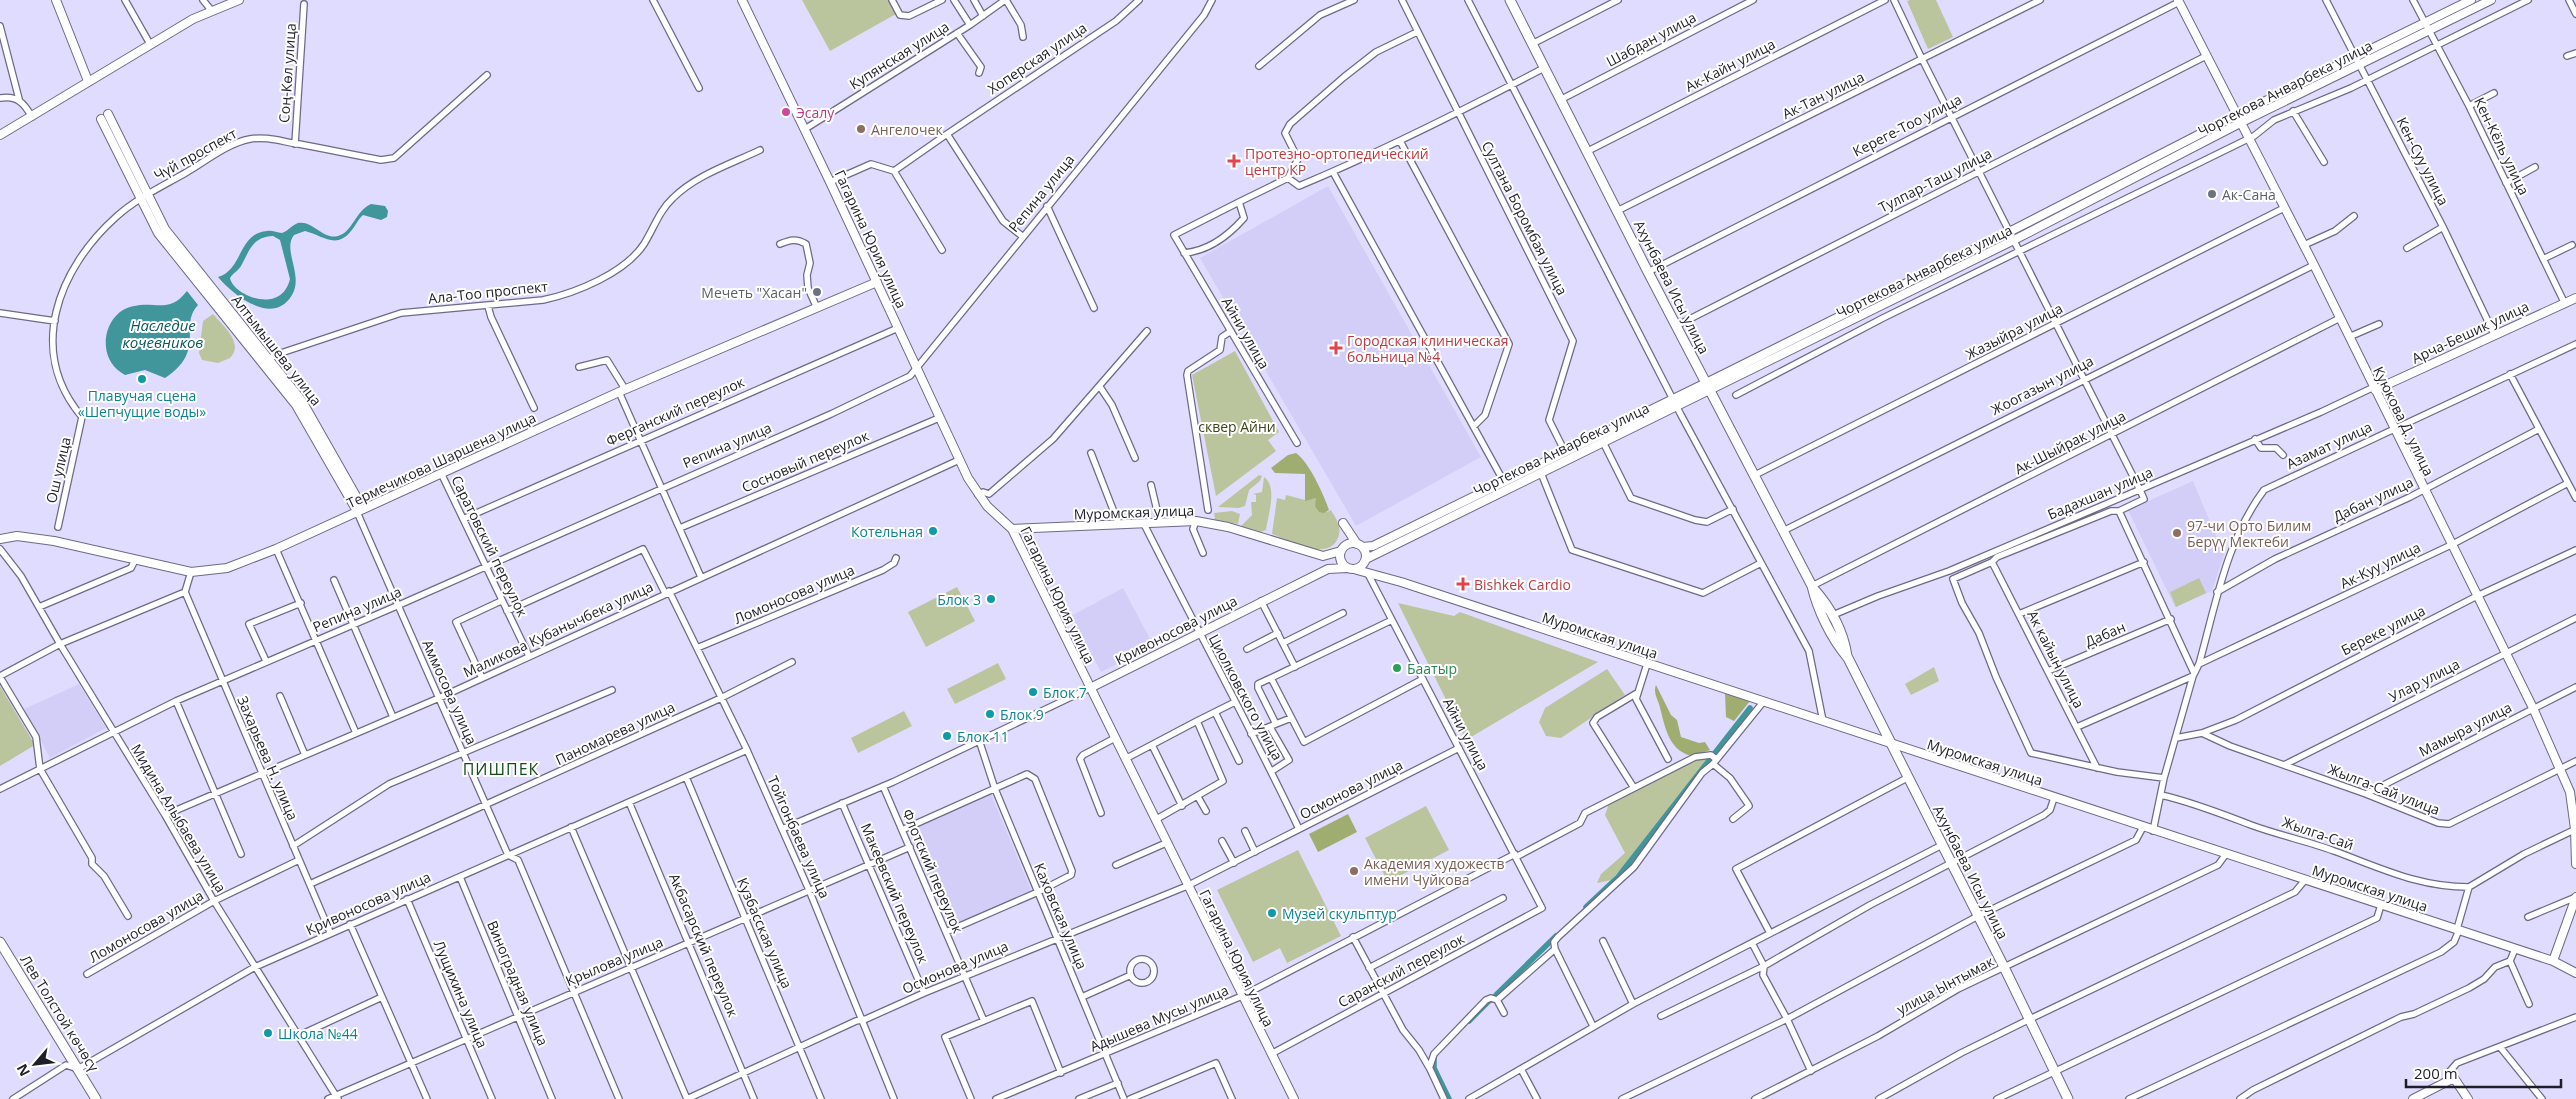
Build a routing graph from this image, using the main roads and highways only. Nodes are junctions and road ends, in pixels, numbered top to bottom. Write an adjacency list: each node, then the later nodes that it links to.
1 (56, 0): 9 (main road)
2 (239, 0): 8 (main road)
3 (742, 0): 16 (main road, Гагарина Юрия улица)
4 (1510, 0): 18 (main road, Ахунбаева Исы улица)
5 (2471, 0): 11 (main road, Чортекова Анварбека улица)
6 (2491, 0): 13 (main road, Чортекова Анварбека улица)
7 (2178, 1): 11 (main road, Куюкова Д. улица)
8 (228, 2): 9 (main road)
9 (88, 81): 14 (main road)
10 (108, 114): 15 (main road, Алтымышева улица)
11 (2237, 115): 13 (main road, Куюкова Д. улица); 18 (main road, Чортекова Анварбека улица)
12 (101, 119): 15 (main road, Алтымышева улица)
13 (2241, 123): 18 (main road, Чортекова Анварбека улица); 19 (main road, Куюкова Д. улица)
14 (0, 135)
15 (144, 197): 21 (main road, Алтымышева улица)
16 (877, 282): 21 (main road, Термечикова Шаршена улица); 22 (main road, Гагарина Юрия улица)
17 (2576, 298): 19 (main road, Арча-Бешик улица)
18 (1707, 386): 20 (main road, Чортекова Анварбека улица); 32 (main road, Ахунбаева Исы улица)
19 (2374, 388): 36 (main road, Куюкова Д. улица)
20 (1675, 402): 24 (main road, Чортекова Анварбека улица); 27 (main road, Чортекова Анварбека улица)
21 (357, 512): 23 (main road, Термечикова Шаршена улица)
22 (1012, 529): 26 (main road, Муромская улица); 34 (main road, Гагарина Юрия улица)
23 (0, 539)
24 (1360, 546): 25 (main road); 25 (main road); 27 (main road)
25 (1342, 549): 26 (main road); 28 (main road)
26 (1323, 556): 29 (main road)
27 (1366, 560): 30 (main road); 31 (main road)
28 (1347, 568): 29 (main road, Кривоносова улица); 30 (main road)
29 (1328, 569): 34 (main road, Кривоносова улица)
30 (1357, 570): 31 (main road, Муромская улица)
31 (1384, 577): 35 (main road, Муромская улица)
32 (1812, 586): 33 (main road, Ахунбаева Исы улица); 33 (main road, Ахунбаева Исы улица)
33 (1848, 658): 35 (main road, Ахунбаева Исы улица)
34 (1090, 688): 43 (main road, Гагарина Юрия улица)
35 (1890, 744): 40 (main road, Муромская улица); 44 (main road, Ахунбаева Исы улица)
36 (2575, 829): 37 (main road, Куюкова Д. улица)
37 (2576, 864)
38 (2576, 897): 40 (main road)
39 (0, 942): 42 (main road, Лев Толстой көчөсү)
40 (2553, 961): 41 (main road, Муромская улица)
41 (2574, 970)
42 (96, 1099)
43 (1294, 1099)
44 (2068, 1099)
45 (2413, 1099): 46 (main road)
46 (2468, 1099)

